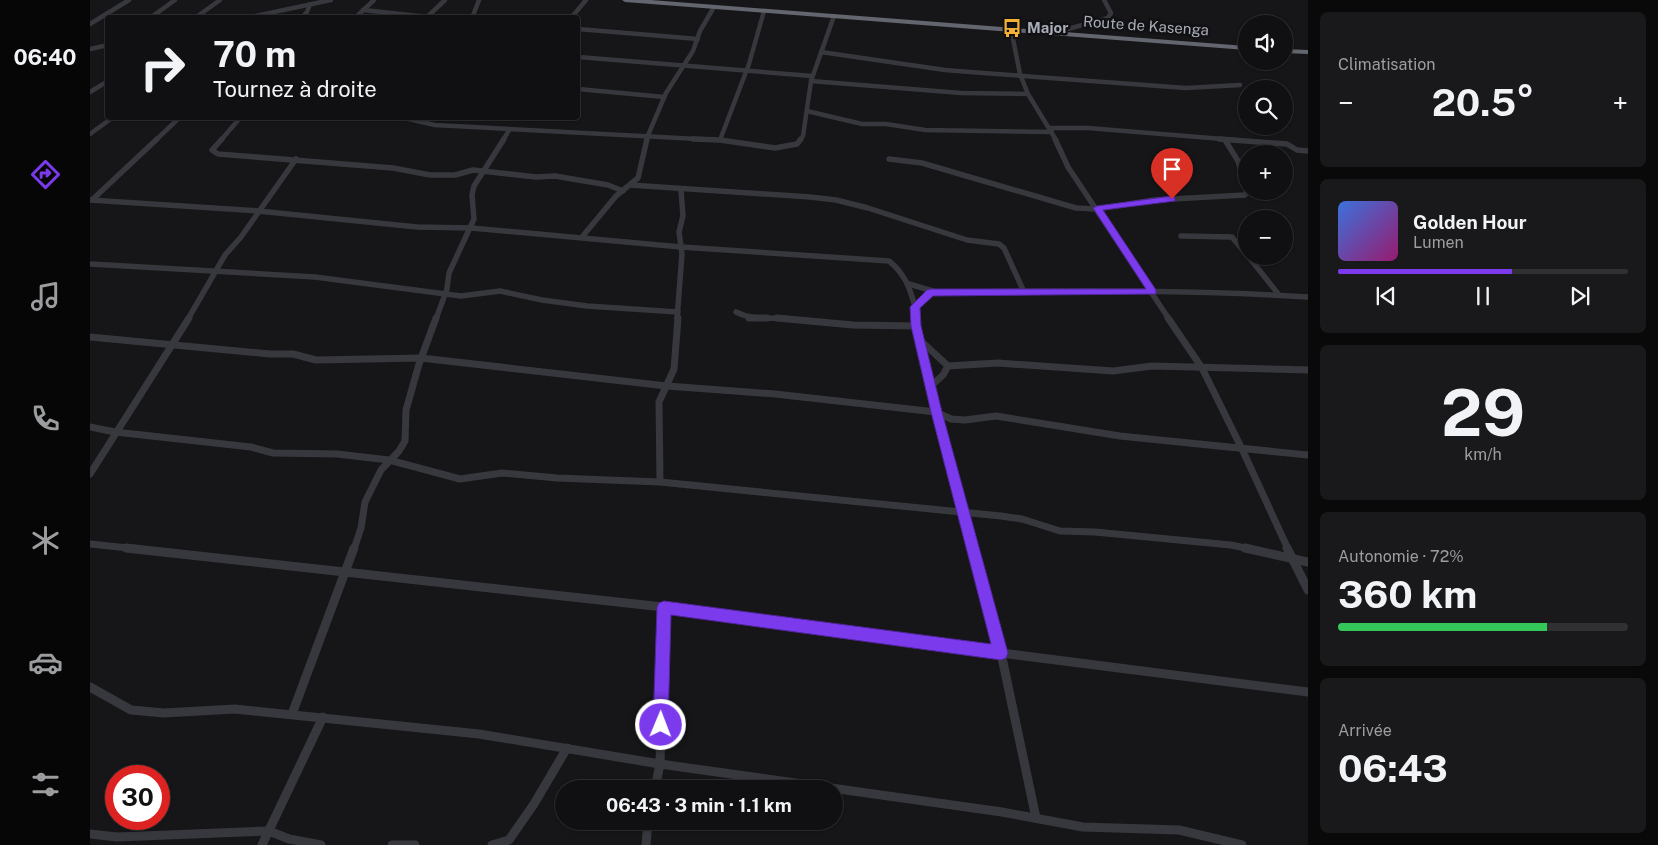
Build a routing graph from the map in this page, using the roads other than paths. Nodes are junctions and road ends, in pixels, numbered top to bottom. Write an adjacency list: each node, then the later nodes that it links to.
1 (129, 0): 25 (street)
2 (175, 0): 15 (street)
3 (220, 0): 16 (street)
4 (331, 0): 11 (street)
5 (374, 0): 13 (street)
6 (444, 0): 21 (street)
7 (479, 0): 22 (street)
8 (586, 0): 23 (street)
9 (624, 0): 12 (highway, Route de Kasenga)
10 (1104, 0): 28 (street)
11 (310, 4): 17 (street); 18 (street)
12 (714, 7): 14 (highway, Route de Kasenga); 29 (street)
13 (363, 10): 19 (street); 20 (street)
14 (764, 11): 24 (highway, Route de Kasenga); 38 (street)
15 (154, 15)
16 (199, 15)
17 (260, 15)
18 (304, 15)
19 (357, 15)
20 (409, 15)
21 (429, 15)
22 (473, 15)
23 (574, 15)
24 (834, 16): 27 (highway, Route de Kasenga); 34 (street)
25 (90, 24)
26 (580, 28): 29 (street)
27 (1011, 29): 28 (highway, Route de Kasenga); 39 (street)
28 (1053, 33): 31 (highway, Route de Kasenga)
29 (698, 39): 37 (street)
30 (105, 46): 32 (street)
31 (1238, 47)
32 (90, 49)
33 (1293, 51): 35 (highway)
34 (821, 52): 39 (street); 40 (street)
35 (1308, 52)
36 (580, 57): 37 (street)
37 (683, 67): 38 (street); 46 (street)
38 (746, 70): 40 (street); 56 (street)
39 (1020, 74): 42 (street); 45 (street)
40 (812, 78): 45 (street); 47 (street)
41 (105, 83): 44 (street)
42 (1238, 85)
43 (580, 89): 46 (street)
44 (90, 92)
45 (1028, 94): 53 (street)
46 (664, 97): 55 (street)
47 (807, 111): 53 (street); 56 (street)
48 (109, 120): 54 (street)
49 (177, 120): 67 (street)
50 (238, 120): 59 (street)
51 (414, 120): 52 (street)
52 (510, 129): 55 (street); 62 (street)
53 (1050, 130): 57 (street); 68 (street)
54 (90, 134)
55 (649, 136): 56 (street); 63 (street)
56 (720, 140)
57 (1225, 140): 58 (street); 61 (street)
58 (1308, 151)
59 (296, 159): 62 (street); 69 (street)
60 (889, 159): 68 (street)
61 (1238, 161)
62 (482, 170): 65 (street); 70 (street)
63 (630, 185): 64 (street); 65 (street)
64 (680, 190): 74 (street); 80 (street)
65 (623, 191): 72 (street)
66 (1238, 195): 68 (street)
67 (91, 200): 69 (street)
68 (1097, 208): 81 (street)
69 (258, 211): 70 (street); 77 (street)
70 (471, 228): 72 (street); 82 (street)
71 (1181, 236): 73 (street)
72 (582, 237): 74 (street)
73 (1238, 244)
74 (681, 247): 78 (street); 86 (street)
75 (90, 264): 77 (street)
76 (1255, 265): 83 (street)
77 (217, 270): 82 (street); 91 (street)
78 (909, 284): 79 (street); 85 (street)
79 (938, 292): 80 (street); 85 (street)
80 (1024, 292): 81 (street)
81 (1153, 292): 83 (street); 94 (street)
82 (444, 294): 86 (street); 92 (street)
83 (1279, 295): 84 (street)
84 (1308, 297)
85 (915, 307): 88 (street)
86 (678, 312): 96 (street)
87 (736, 312): 88 (street)
88 (916, 326): 90 (street)
89 (90, 337): 91 (street)
90 (919, 339): 93 (street); 97 (street)
91 (174, 344): 92 (street); 100 (street)
92 (421, 358): 96 (street); 103 (street)
93 (948, 366): 94 (street); 97 (street)
94 (1202, 368): 95 (street); 101 (street)
95 (1308, 370)
96 (667, 386): 98 (street); 105 (street)
97 (931, 386): 98 (street)
98 (936, 412): 101 (street); 106 (street)
99 (90, 427): 100 (street)
100 (115, 432): 103 (street); 104 (street)
101 (1242, 449): 102 (street); 108 (street)
102 (1308, 455)
103 (389, 460): 105 (street); 110 (street)
104 (90, 474)
105 (660, 482): 106 (street)
106 (963, 514): 108 (street); 113 (street)
107 (90, 544): 110 (street)
108 (1292, 560): 109 (street); 111 (street)
109 (1308, 562)
110 (346, 573): 112 (street); 116 (street)
111 (1308, 590)
112 (664, 607): 113 (street); 119 (street)
113 (1001, 653): 115 (street); 121 (street)
114 (90, 687): 116 (street)
115 (1308, 692)
116 (292, 714): 117 (street)
117 (323, 717): 118 (street); 123 (street)
118 (567, 748): 119 (street); 129 (street)
119 (660, 764): 120 (street); 121 (street)
120 (657, 780)
121 (1036, 818): 131 (street)
122 (647, 830): 130 (street)
123 (269, 831): 124 (street); 125 (street); 126 (street)
124 (90, 834)
125 (262, 845)
126 (321, 845)
127 (392, 845): 128 (street)
128 (415, 845)
129 (492, 845)
130 (646, 845)
131 (1242, 845)

